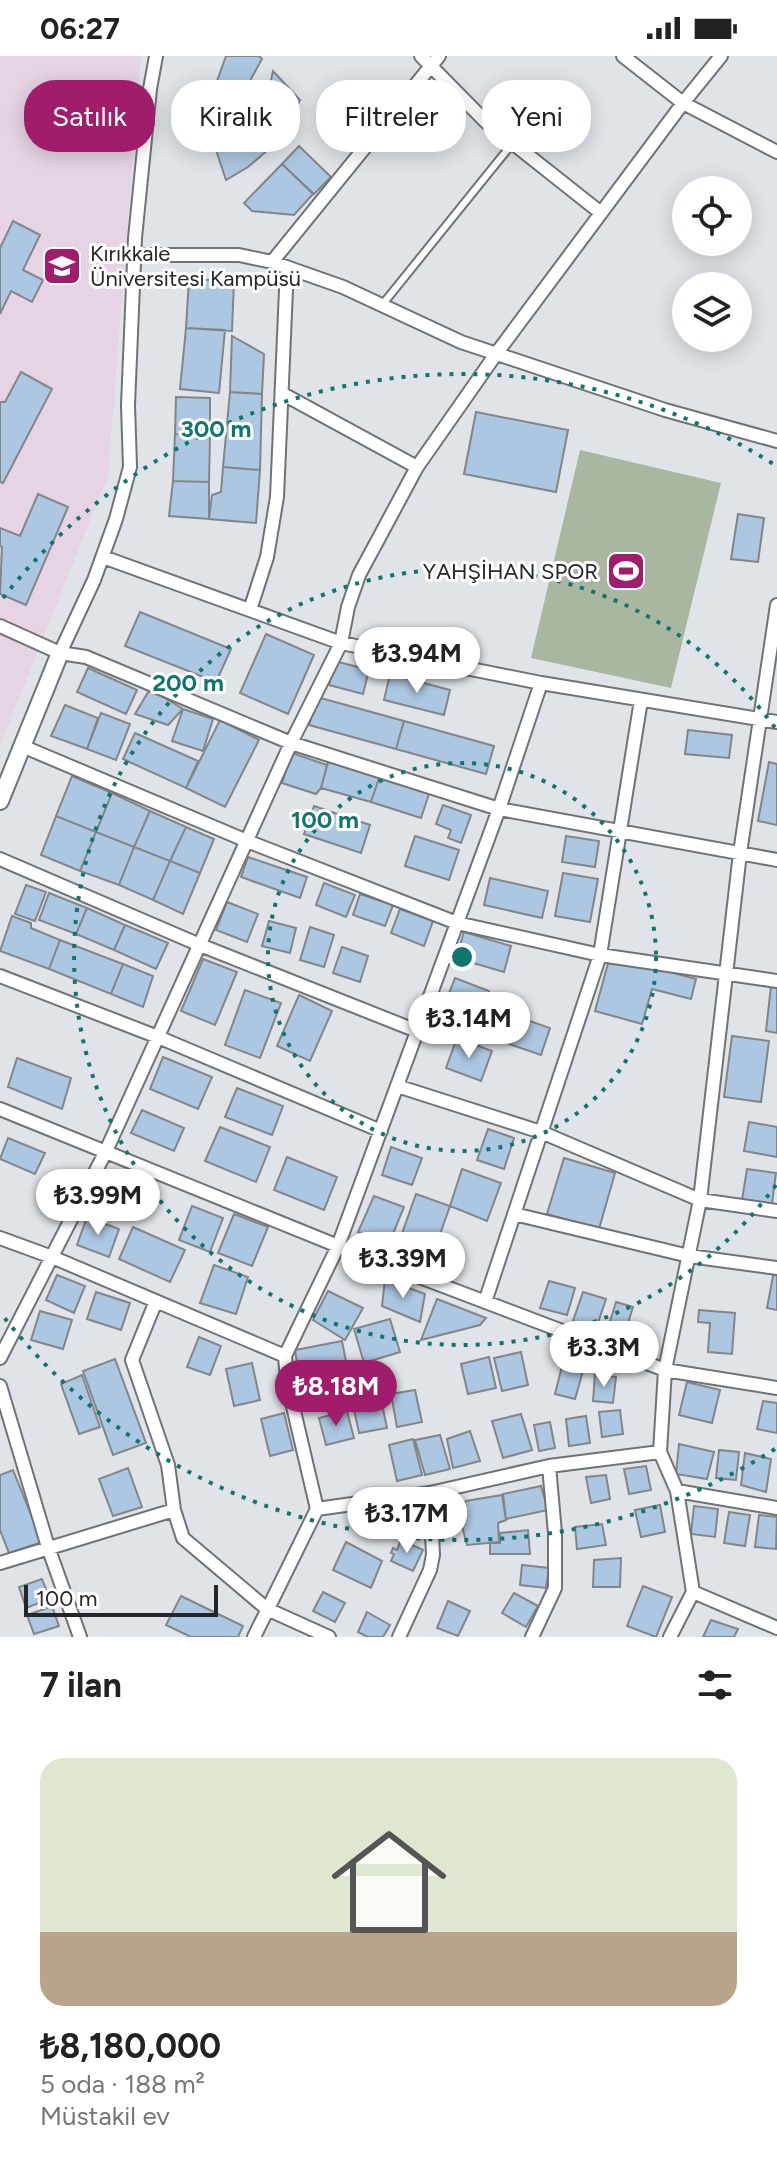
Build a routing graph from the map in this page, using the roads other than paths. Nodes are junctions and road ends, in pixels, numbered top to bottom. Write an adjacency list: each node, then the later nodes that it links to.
1 (156, 56): 12 (street)
2 (421, 56): 5 (street)
3 (623, 56): 6 (street)
4 (721, 56): 6 (street)
5 (435, 61): 7 (street); 13 (street)
6 (683, 103): 10 (street); 11 (street)
7 (482, 117)
8 (506, 152): 15 (lane)
9 (522, 152): 11 (street)
10 (777, 152)
11 (601, 213): 16 (street)
12 (134, 255): 13 (street); 20 (street)
13 (272, 262): 14 (street)
14 (287, 267): 15 (street); 17 (street)
15 (382, 305): 16 (street)
16 (496, 354): 18 (street); 19 (street)
17 (283, 394): 19 (street); 22 (street)
18 (777, 441)
19 (417, 467): 24 (street)
20 (103, 557): 22 (street); 25 (street)
21 (777, 605): 28 (street)
22 (250, 610): 24 (street)
23 (0, 626): 25 (street)
24 (341, 643): 26 (street); 30 (street)
25 (60, 653): 30 (street); 31 (street)
26 (541, 683): 27 (street); 33 (street)
27 (641, 700): 28 (street); 34 (street)
28 (758, 720): 29 (street); 36 (street)
29 (777, 722)
30 (291, 743): 33 (street); 35 (street)
31 (22, 746): 32 (street); 35 (street)
32 (0, 801)
33 (499, 809): 34 (street); 39 (street)
34 (620, 832): 36 (street); 41 (street)
35 (247, 841): 39 (street); 40 (street)
36 (740, 853): 38 (street); 42 (street)
37 (0, 859): 40 (street)
38 (777, 860)
39 (457, 923): 41 (street); 45 (street)
40 (200, 945): 45 (street); 46 (street)
41 (600, 955): 42 (street); 50 (street)
42 (727, 974): 44 (street); 52 (street)
43 (0, 976): 46 (street)
44 (777, 981)
45 (417, 1031): 47 (street)
46 (158, 1037): 49 (street); 51 (street)
47 (397, 1086): 49 (street); 50 (street)
48 (0, 1109): 51 (street)
49 (381, 1131): 56 (street)
50 (541, 1132): 52 (street); 54 (street)
51 (106, 1151): 56 (street); 58 (street)
52 (700, 1200): 53 (street); 57 (street)
53 (777, 1211)
54 (514, 1214): 57 (street); 61 (street)
55 (0, 1238): 58 (street)
56 (338, 1246): 61 (street); 62 (street)
57 (689, 1256): 59 (street); 64 (street)
58 (52, 1257): 60 (street); 63 (street)
59 (777, 1268)
60 (156, 1301): 62 (street); 73 (street)
61 (485, 1302): 64 (street)
62 (285, 1356): 72 (street)
63 (0, 1358)
64 (665, 1370): 66 (street); 67 (street)
65 (0, 1386): 74 (street)
66 (777, 1388)
67 (660, 1452): 68 (street); 69 (street)
68 (549, 1466): 70 (street); 83 (street)
69 (677, 1491): 71 (street); 76 (street)
70 (430, 1493): 72 (street); 82 (street)
71 (777, 1508)
72 (317, 1509): 77 (street)
73 (174, 1510): 74 (street); 77 (street)
74 (48, 1547): 75 (street); 79 (street)
75 (0, 1563)
76 (693, 1592): 78 (street); 84 (street)
77 (267, 1609): 80 (street); 81 (street)
78 (777, 1628)
79 (80, 1637)
80 (254, 1637)
81 (329, 1637)
82 (399, 1637)
83 (532, 1637)
84 (670, 1637)

